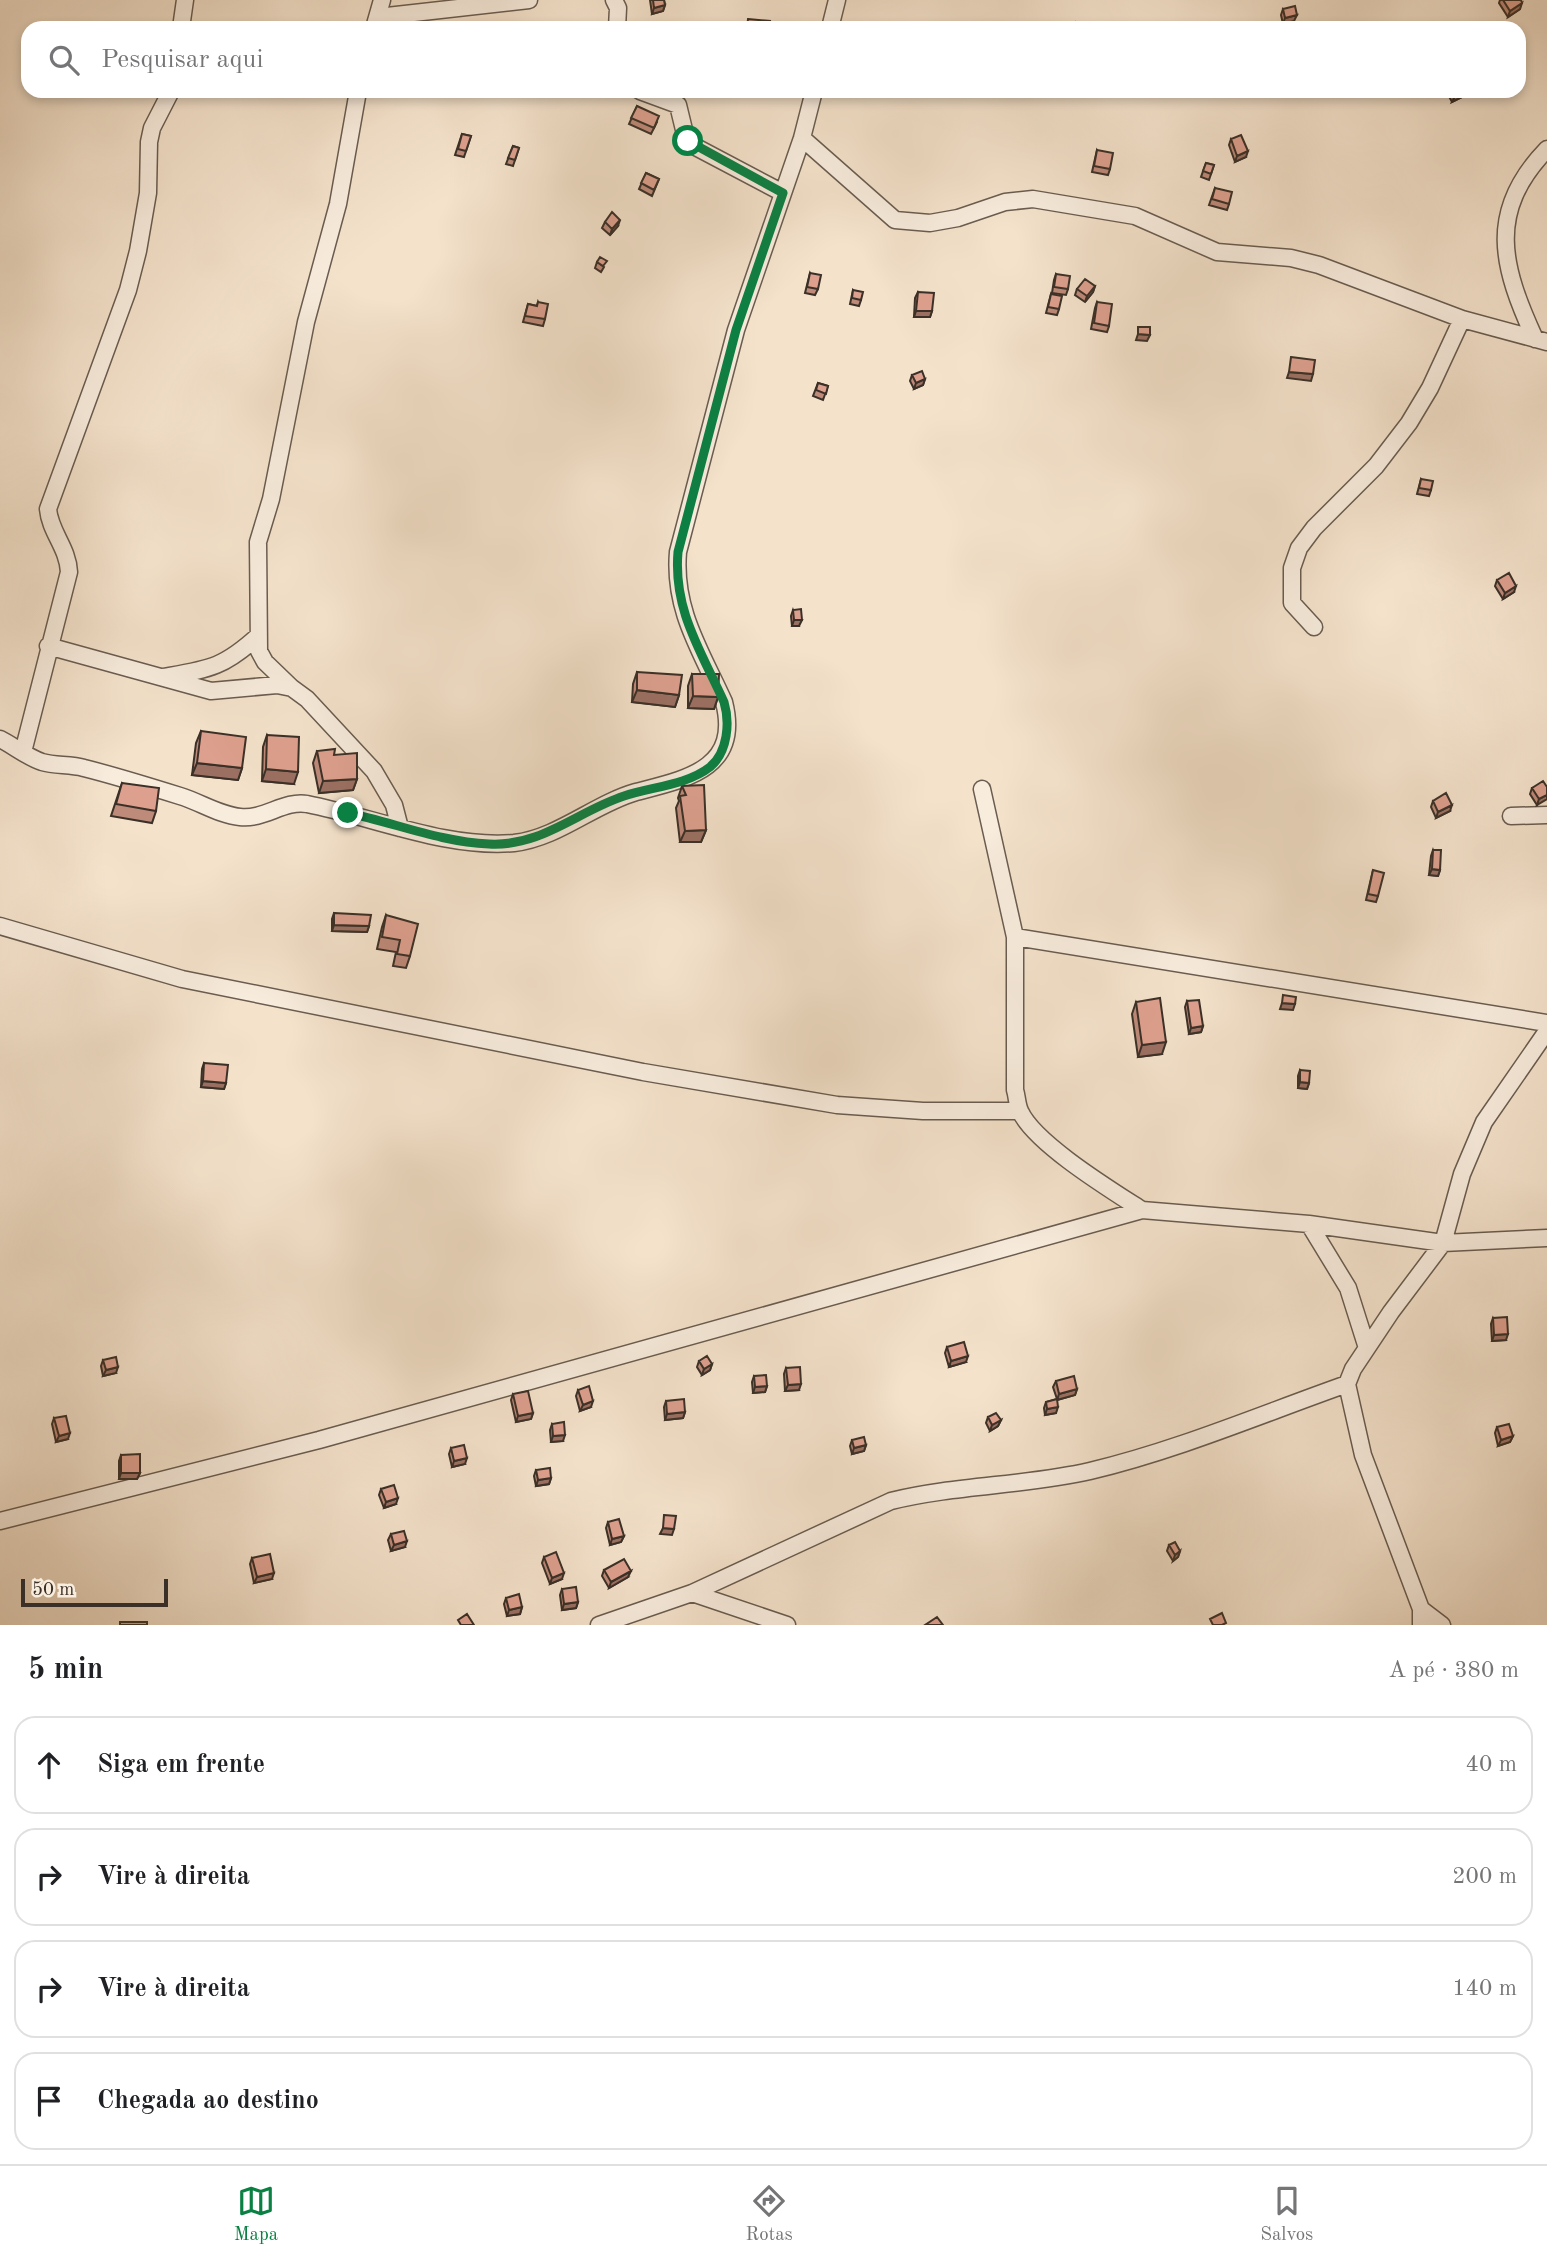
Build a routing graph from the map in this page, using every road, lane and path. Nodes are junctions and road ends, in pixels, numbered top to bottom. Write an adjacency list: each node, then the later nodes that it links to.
1 (184, 0): 6 (street)
2 (382, 0): 7 (street)
3 (530, 0): 8 (street)
4 (614, 0): 9 (street)
5 (837, 0): 10 (street)
6 (182, 21)
7 (377, 21)
8 (389, 21)
9 (617, 21)
10 (832, 21)
11 (167, 98): 22 (street)
12 (357, 98): 21 (street)
13 (659, 98): 17 (street)
14 (812, 98): 15 (street)
15 (802, 138): 17 (street); 18 (street)
16 (1547, 149): 19 (street)
17 (783, 193): 30 (street)
18 (1461, 319): 19 (street); 20 (street)
19 (1541, 341)
20 (1314, 627)
21 (258, 636): 23 (street); 24 (street)
22 (48, 646): 23 (street); 26 (street)
23 (161, 678): 24 (street)
24 (292, 688): 30 (street)
25 (0, 739): 26 (street)
26 (23, 752): 30 (street)
27 (982, 789): 32 (street)
28 (1547, 815): 29 (street)
29 (1511, 816)
30 (400, 828)
31 (0, 926): 35 (street)
32 (1015, 937): 33 (street); 35 (street)
33 (1547, 1023)
34 (1547, 1031): 39 (street)
35 (1020, 1111): 36 (street)
36 (1142, 1210): 37 (street); 42 (street)
37 (1309, 1224): 39 (street); 40 (street)
38 (1547, 1238): 39 (street)
39 (1443, 1243): 40 (street)
40 (1367, 1348): 41 (street)
41 (1347, 1384): 43 (street); 44 (street)
42 (0, 1521)
43 (692, 1593): 45 (street); 46 (street)
44 (1421, 1617): 47 (street)
45 (599, 1625)
46 (787, 1625)
47 (1443, 1625)

